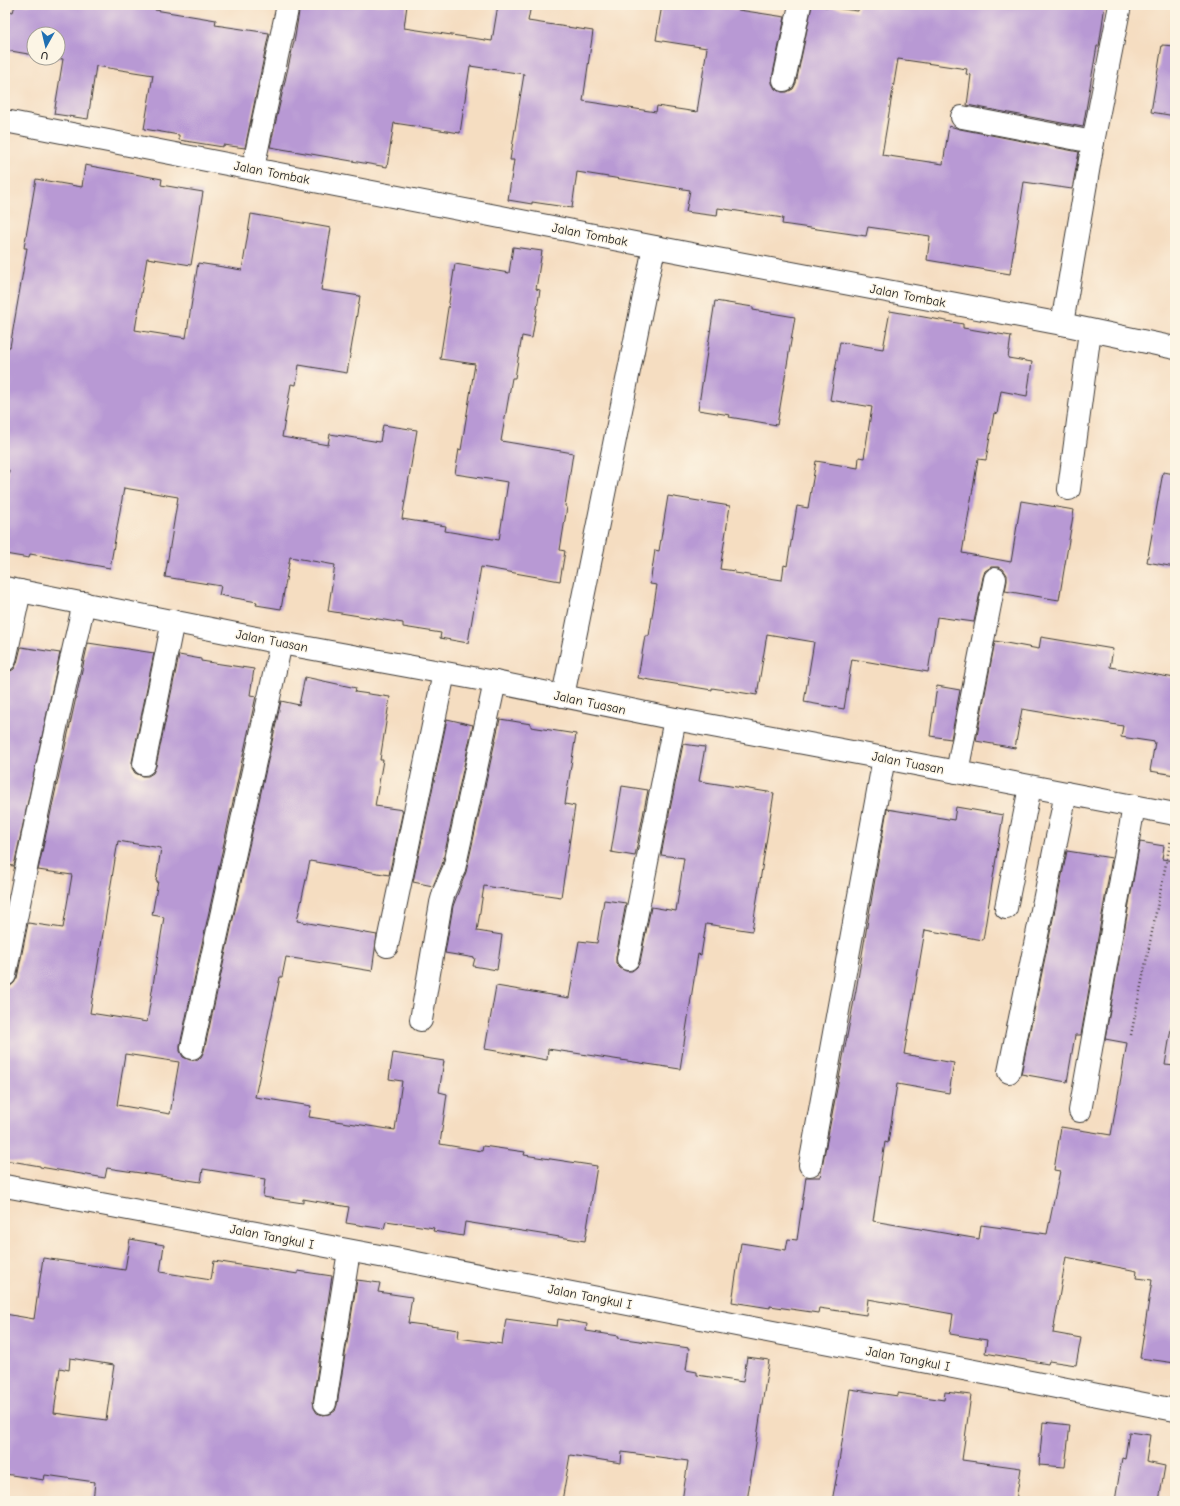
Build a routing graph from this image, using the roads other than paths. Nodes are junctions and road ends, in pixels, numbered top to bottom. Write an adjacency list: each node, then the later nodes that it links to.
1 (288, 5): 8 (street)
2 (800, 5): 4 (street)
3 (1120, 5): 7 (street)
4 (784, 80)
5 (962, 117): 7 (street)
6 (5, 121): 8 (street, Jalan Tombak)
7 (1093, 142): 10 (street)
8 (253, 168): 9 (street, Jalan Tombak)
9 (654, 247): 10 (street, Jalan Tombak); 22 (street)
10 (1062, 324): 11 (street, Jalan Tombak)
11 (1090, 331): 12 (street, Jalan Tombak); 13 (street)
12 (1175, 348)
13 (1069, 489)
14 (995, 579): 26 (street)
15 (13, 589): 16 (street, Jalan Tuasan); 19 (street)
16 (84, 603): 17 (street, Jalan Tuasan); 34 (street)
17 (173, 621): 18 (street, Jalan Tuasan); 25 (street)
18 (281, 643): 20 (street, Jalan Tuasan); 36 (street)
19 (5, 660)
20 (444, 673): 21 (street, Jalan Tuasan); 32 (street)
21 (495, 682): 22 (street, Jalan Tuasan); 35 (street)
22 (563, 696): 23 (street, Jalan Tuasan)
23 (675, 719): 24 (street, Jalan Tuasan); 33 (street)
24 (884, 758): 26 (street, Jalan Tuasan); 39 (street)
25 (144, 764)
26 (957, 772): 27 (street, Jalan Tuasan)
27 (1030, 787): 28 (street, Jalan Tuasan); 31 (street)
28 (1066, 793): 29 (street, Jalan Tuasan); 37 (street)
29 (1134, 806): 30 (street, Jalan Tuasan); 38 (street)
30 (1173, 823)
31 (1006, 908)
32 (387, 946)
33 (628, 959)
34 (5, 975)
35 (422, 1020)
36 (192, 1048)
37 (1009, 1072)
38 (1080, 1111)
39 (810, 1165)
40 (5, 1186): 41 (street, Jalan Tangkul I)
41 (350, 1251): 42 (street); 43 (street, Jalan Tangkul I)
42 (325, 1403)
43 (1175, 1410)

